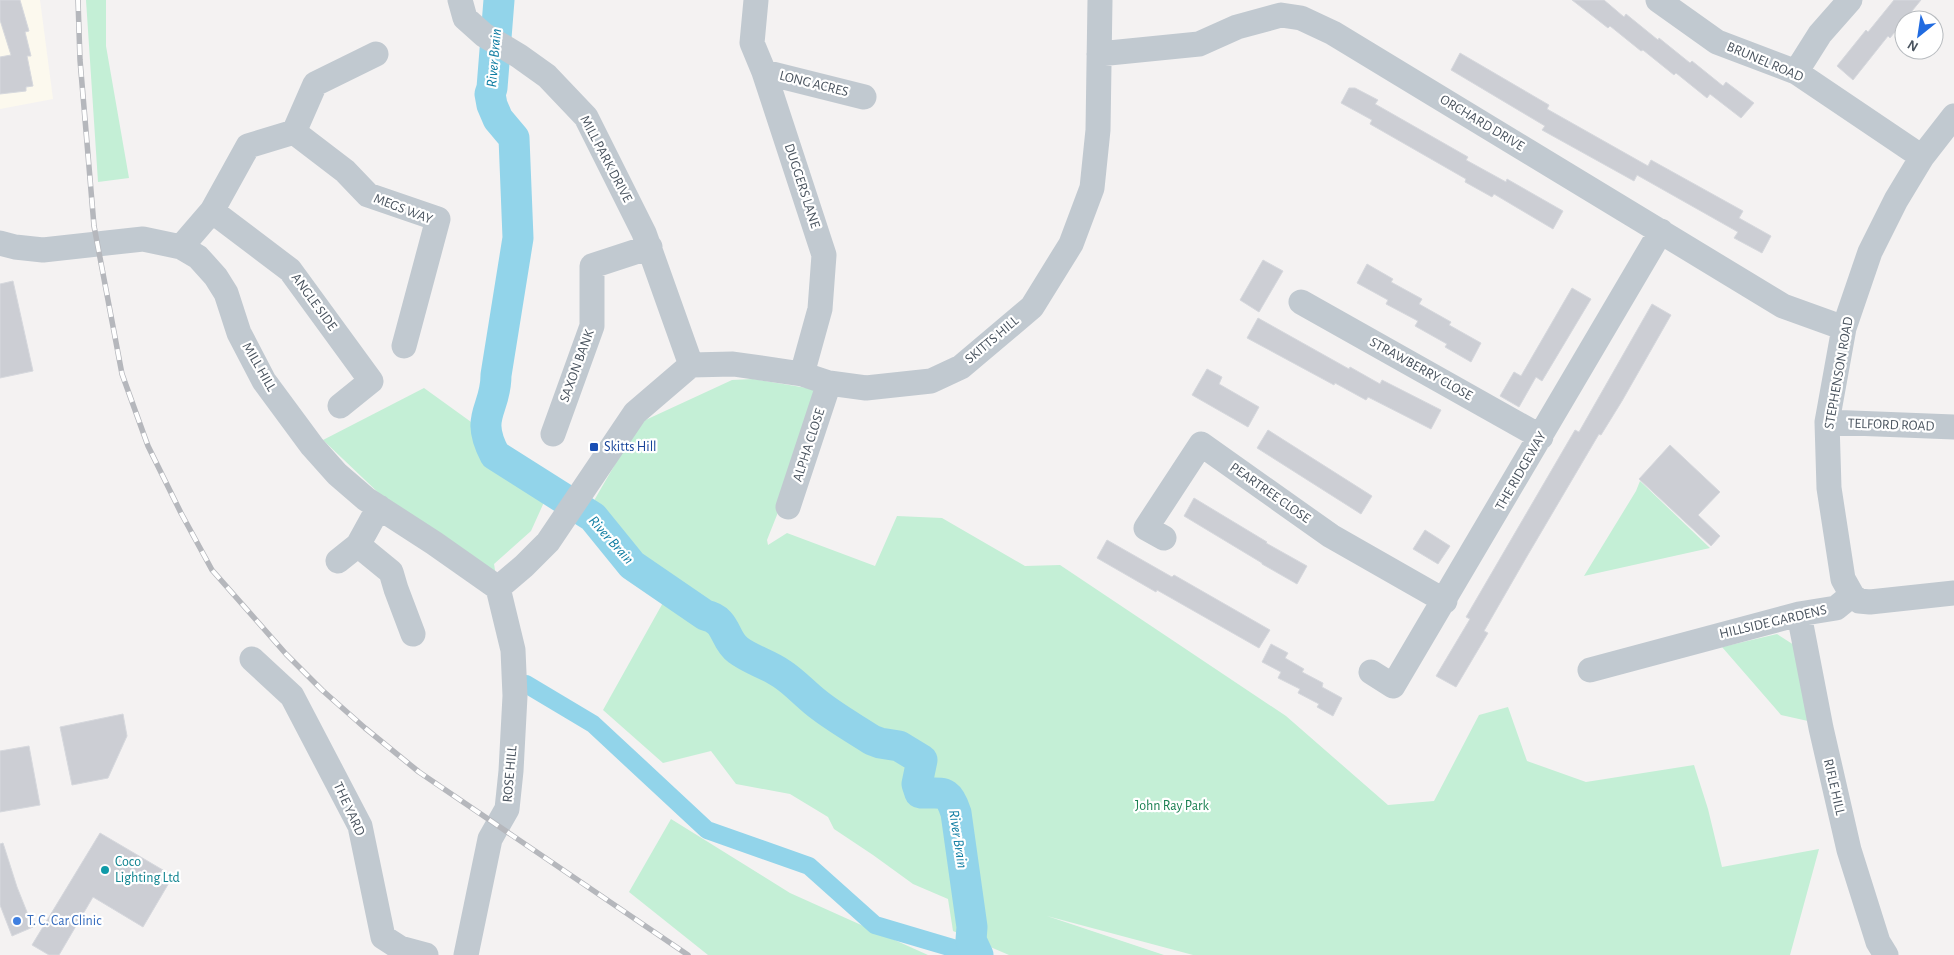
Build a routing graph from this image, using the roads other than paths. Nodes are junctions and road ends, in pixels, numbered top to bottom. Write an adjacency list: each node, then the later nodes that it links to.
1 (460, 0): 19 (street, MILL PARK DRIVE)
2 (756, 0): 9 (street, DUGGERS LANE)
3 (1100, 0): 8 (street, SKITTS HILL)
4 (1658, 0): 10 (street, BRUNEL ROAD)
5 (1850, 0): 10 (street)
6 (1279, 7): 8 (street, ORCHARD DRIVE); 16 (street, ORCHARD DRIVE)
7 (376, 54): 13 (street)
8 (1099, 54): 25 (street, SKITTS HILL)
9 (764, 72): 11 (street, LONG ACRES); 24 (street, DUGGERS LANE)
10 (1796, 72): 14 (street, BRUNEL ROAD)
11 (864, 98)
12 (1953, 121): 14 (street, STEPHENSON ROAD)
13 (294, 132): 15 (street); 22 (street, MEGS WAY)
14 (1922, 157): 21 (street, STEPHENSON ROAD)
15 (212, 211): 18 (street); 26 (street, ANGLE SIDE)
16 (1661, 230): 21 (street, ORCHARD DRIVE); 30 (street, THE RIDGEWAY)
17 (0, 243): 18 (street, MILL HILL)
18 (180, 247): 31 (street, MILL HILL)
19 (650, 247): 23 (street, MILL PARK DRIVE); 29 (street, SAXON BANK)
20 (1301, 302): 30 (street, STRAWBERRY CLOSE)
21 (1844, 328): 27 (street, STEPHENSON ROAD)
22 (404, 346)
23 (692, 365): 24 (street, SKITTS HILL); 36 (street)
24 (802, 374): 25 (street, SKITTS HILL)
25 (829, 383): 32 (street, ALPHA CLOSE)
26 (340, 406)
27 (1828, 422): 28 (street, TELFORD ROAD); 38 (street, STEPHENSON ROAD)
28 (1954, 427)
29 (553, 434)
30 (1541, 437): 39 (street, THE RIDGEWAY)
31 (379, 507): 34 (street); 36 (street, MILL HILL)
32 (788, 507)
33 (1164, 538): 39 (street, PEARTREE CLOSE)
34 (358, 545): 35 (street); 41 (street)
35 (338, 561)
36 (498, 588): 46 (street, ROSE HILL)
37 (1954, 593): 38 (street)
38 (1852, 595): 40 (street, HILLSIDE GARDENS)
39 (1445, 601): 44 (street, THE RIDGEWAY)
40 (1799, 614): 43 (street, HILLSIDE GARDENS); 47 (street, RIFLE HILL)
41 (413, 634)
42 (252, 659): 45 (street, THE YARD)
43 (1590, 670)
44 (1370, 672)
45 (426, 955)
46 (466, 955)
47 (1886, 955)

